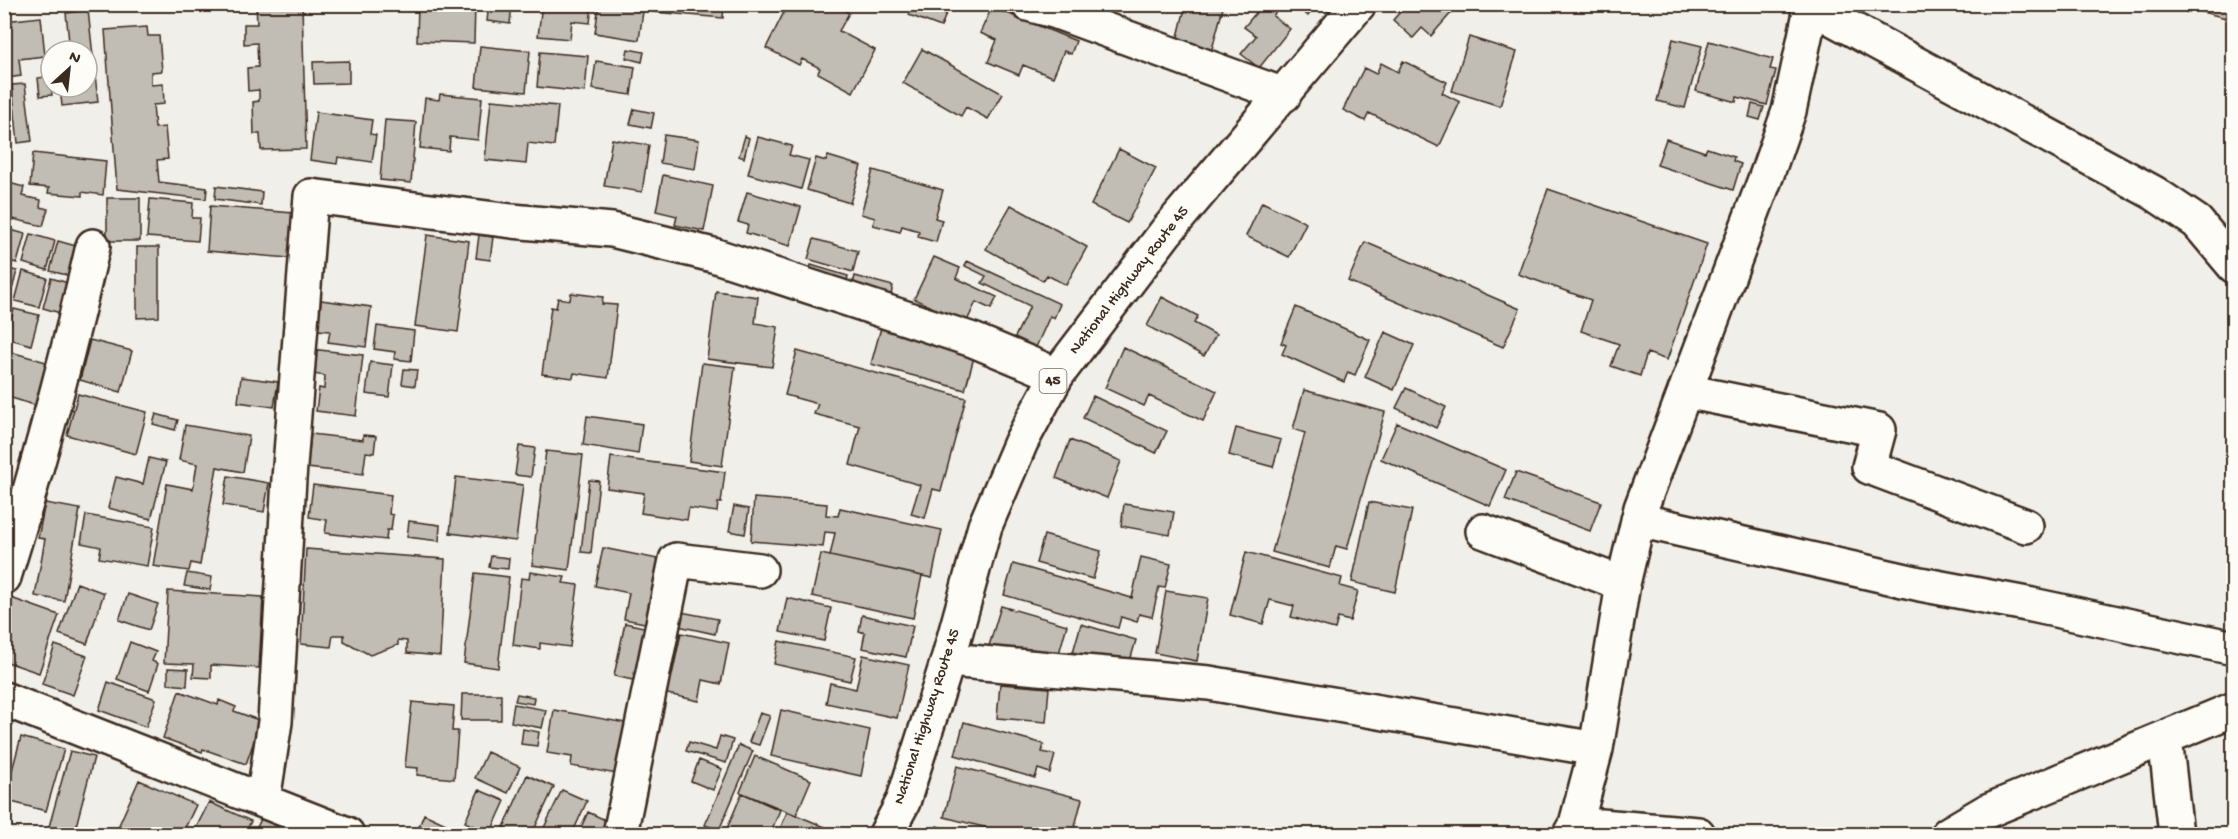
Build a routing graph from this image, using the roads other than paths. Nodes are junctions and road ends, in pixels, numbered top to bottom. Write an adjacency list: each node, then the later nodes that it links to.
1 (1028, 4): 4 (main road)
2 (1359, 4): 4 (main road, National Highway Route 45 / 45)
3 (1810, 6): 6 (main road); 8 (main road)
4 (1284, 95): 7 (main road, National Highway Route 45 / 45)
5 (93, 246): 13 (main road)
6 (2234, 266)
7 (1057, 375): 16 (main road, National Highway Route 45 / 45); 21 (main road)
8 (1685, 391): 9 (main road); 10 (main road)
9 (1638, 520): 14 (main road); 15 (main road)
10 (2026, 526)
11 (1482, 531): 14 (main road)
12 (760, 570): 24 (main road)
13 (4, 577)
14 (1623, 584): 20 (main road)
15 (2234, 648)
16 (948, 660): 20 (main road); 25 (main road, National Highway Route 45 / 45)
17 (4, 699): 21 (main road)
18 (2234, 709): 19 (main road)
19 (2165, 738): 27 (main road); 28 (main road)
20 (1596, 749): 22 (main road)
21 (263, 800): 23 (main road)
22 (1573, 829): 26 (main road)
23 (347, 834)
24 (620, 834)
25 (886, 834)
26 (1698, 834)
27 (1948, 834)
28 (2176, 834)

